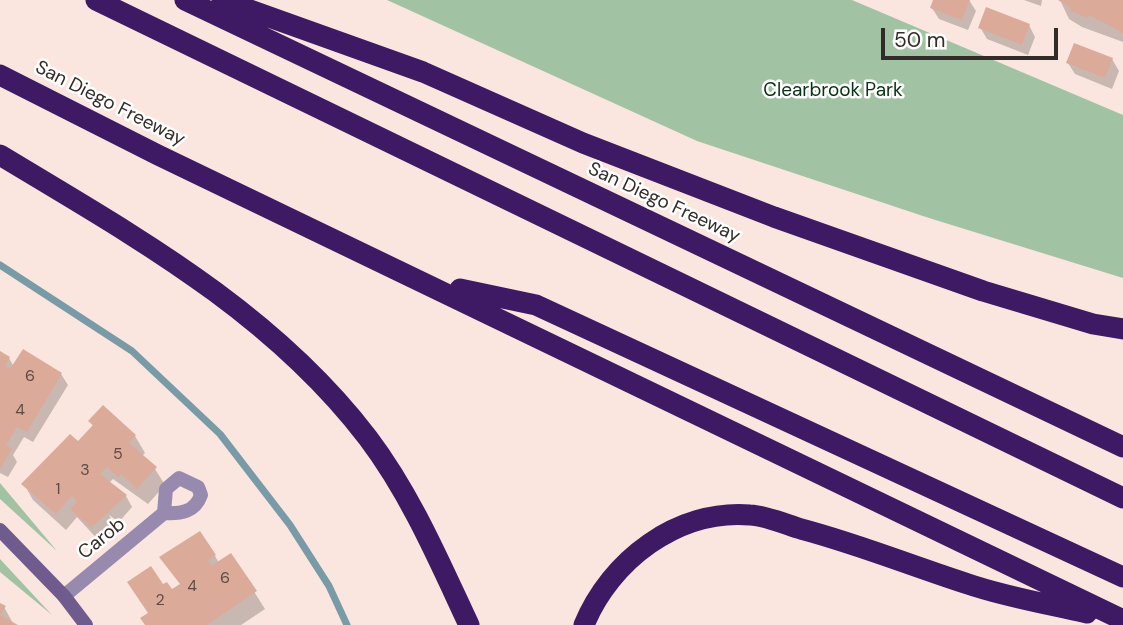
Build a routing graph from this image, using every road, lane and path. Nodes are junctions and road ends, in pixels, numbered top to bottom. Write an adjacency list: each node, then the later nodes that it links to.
1 (96, 0): 9 (highway)
2 (185, 0): 8 (highway, San Diego Freeway)
3 (222, 0): 7 (highway)
4 (0, 75): 6 (highway, San Diego Freeway)
5 (0, 155): 16 (highway)
6 (427, 282): 12 (highway, San Diego Freeway); 14 (highway, San Diego Freeway)
7 (1123, 329)
8 (1123, 447)
9 (1123, 498)
10 (164, 513): 13 (street, Carob)
11 (0, 530): 13 (street)
12 (1123, 577)
13 (64, 596): 15 (street)
14 (1123, 621): 17 (highway)
15 (86, 625)
16 (469, 625)
17 (584, 625)

